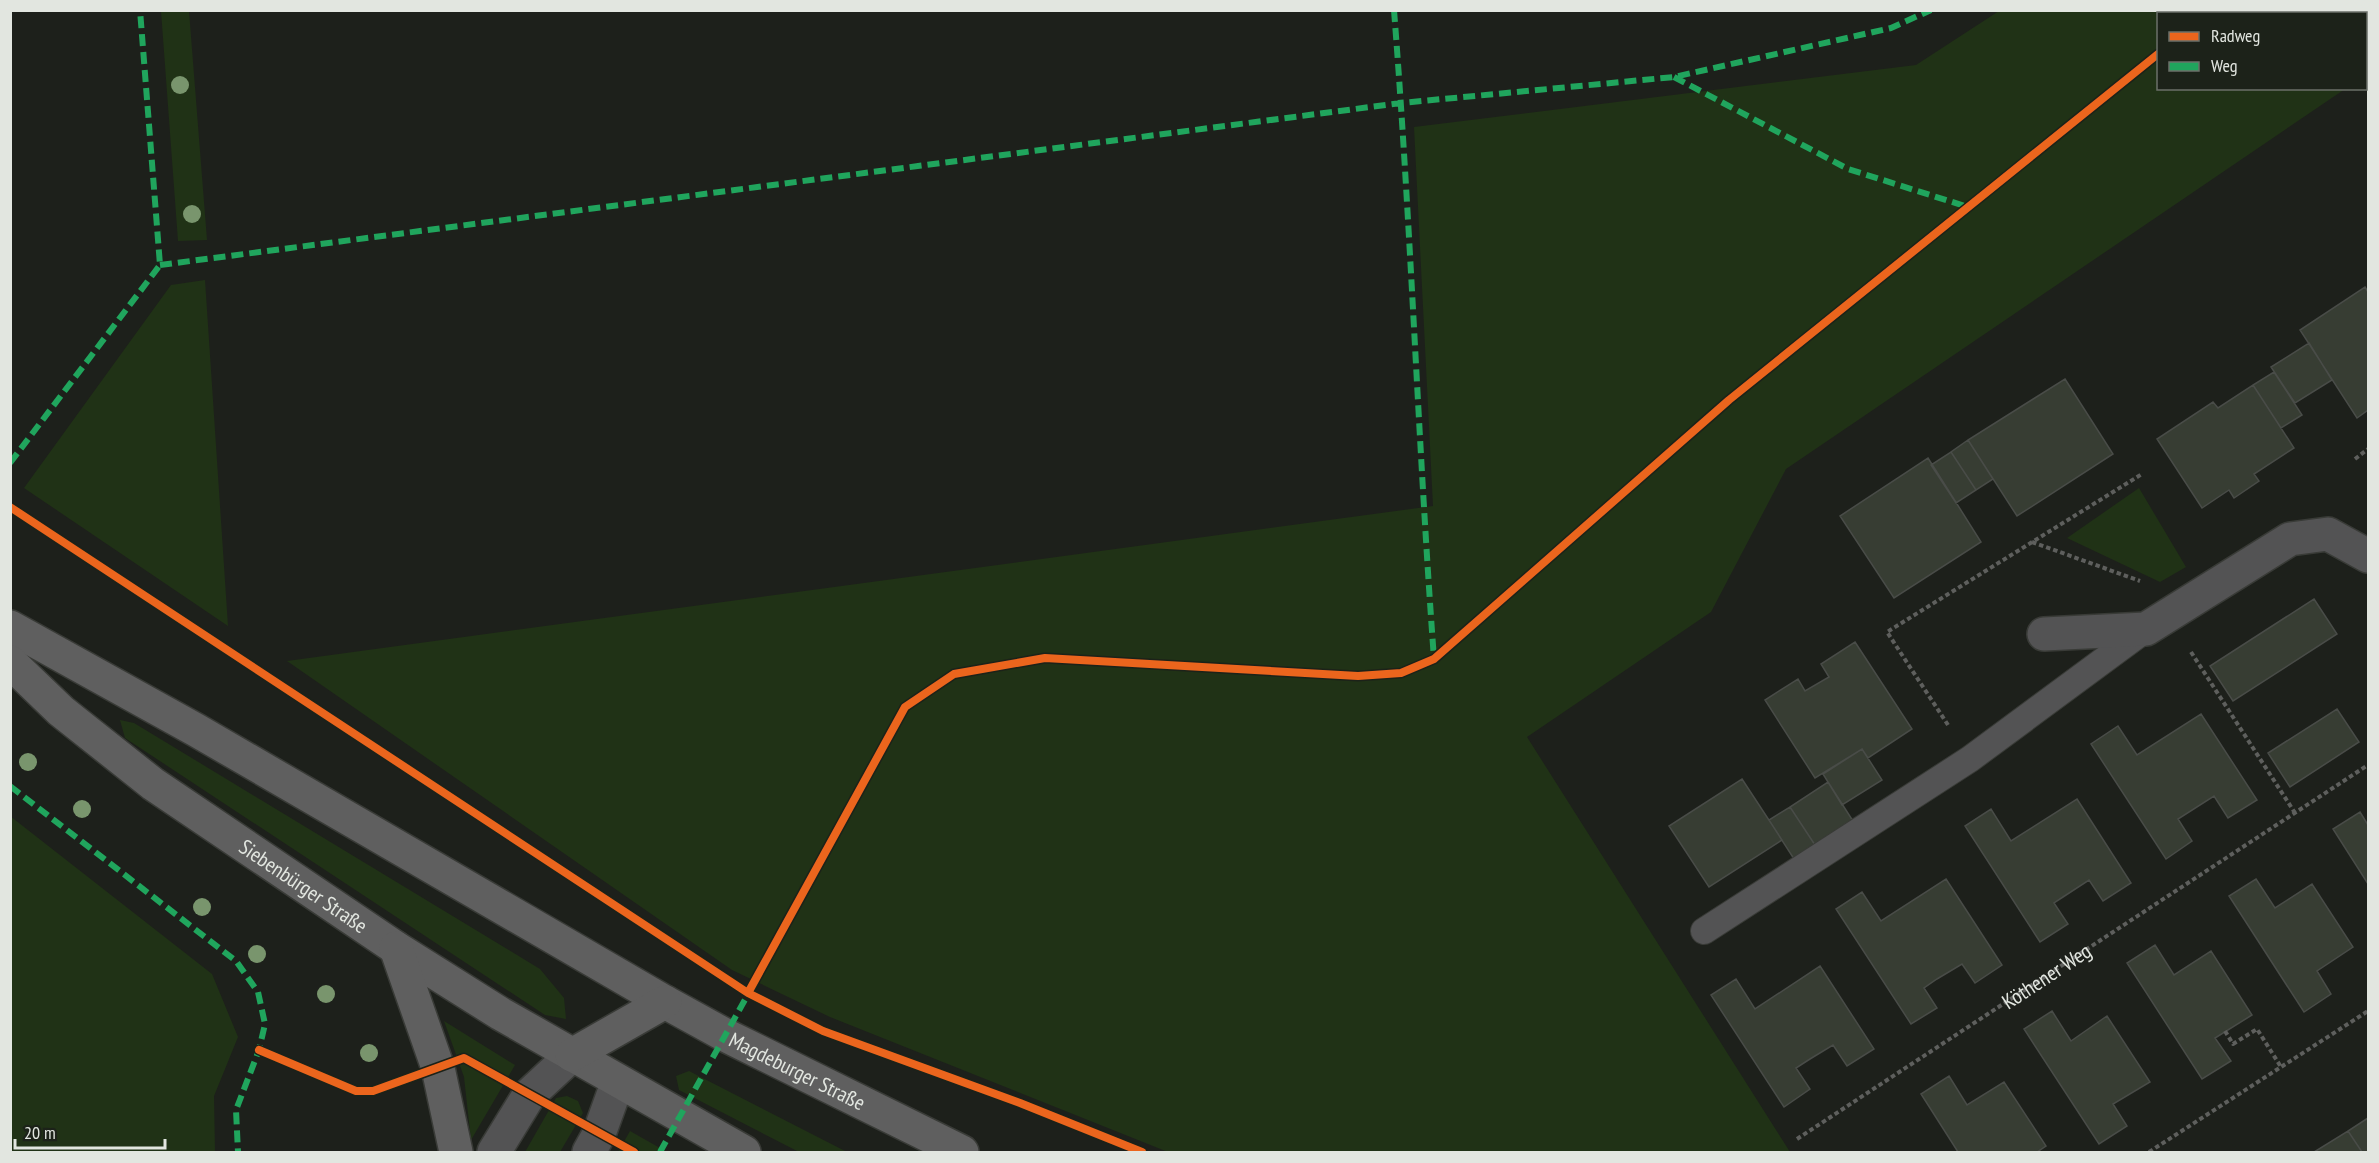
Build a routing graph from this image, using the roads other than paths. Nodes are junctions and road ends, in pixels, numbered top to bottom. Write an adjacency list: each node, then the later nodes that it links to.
1 (2368, 556): 2 (street)
2 (2157, 622): 4 (street); 6 (lane)
3 (10, 627): 8 (main road)
4 (2044, 634)
5 (10, 662): 7 (main road, Siebenbürger Straße)
6 (1704, 931)
7 (396, 948): 11 (main road, Siebenbürger Straße); 13 (main road)
8 (634, 985): 9 (main road, Magdeburger Straße); 10 (main road)
9 (665, 1002): 10 (main road); 17 (main road, Magdeburger Straße)
10 (628, 1023): 11 (main road); 12 (main road)
11 (572, 1055): 12 (main road, Siebenbürger Straße); 14 (street)
12 (618, 1081): 15 (street); 16 (main road)
13 (456, 1152)
14 (495, 1152)
15 (589, 1152)
16 (744, 1152)
17 (962, 1152)

